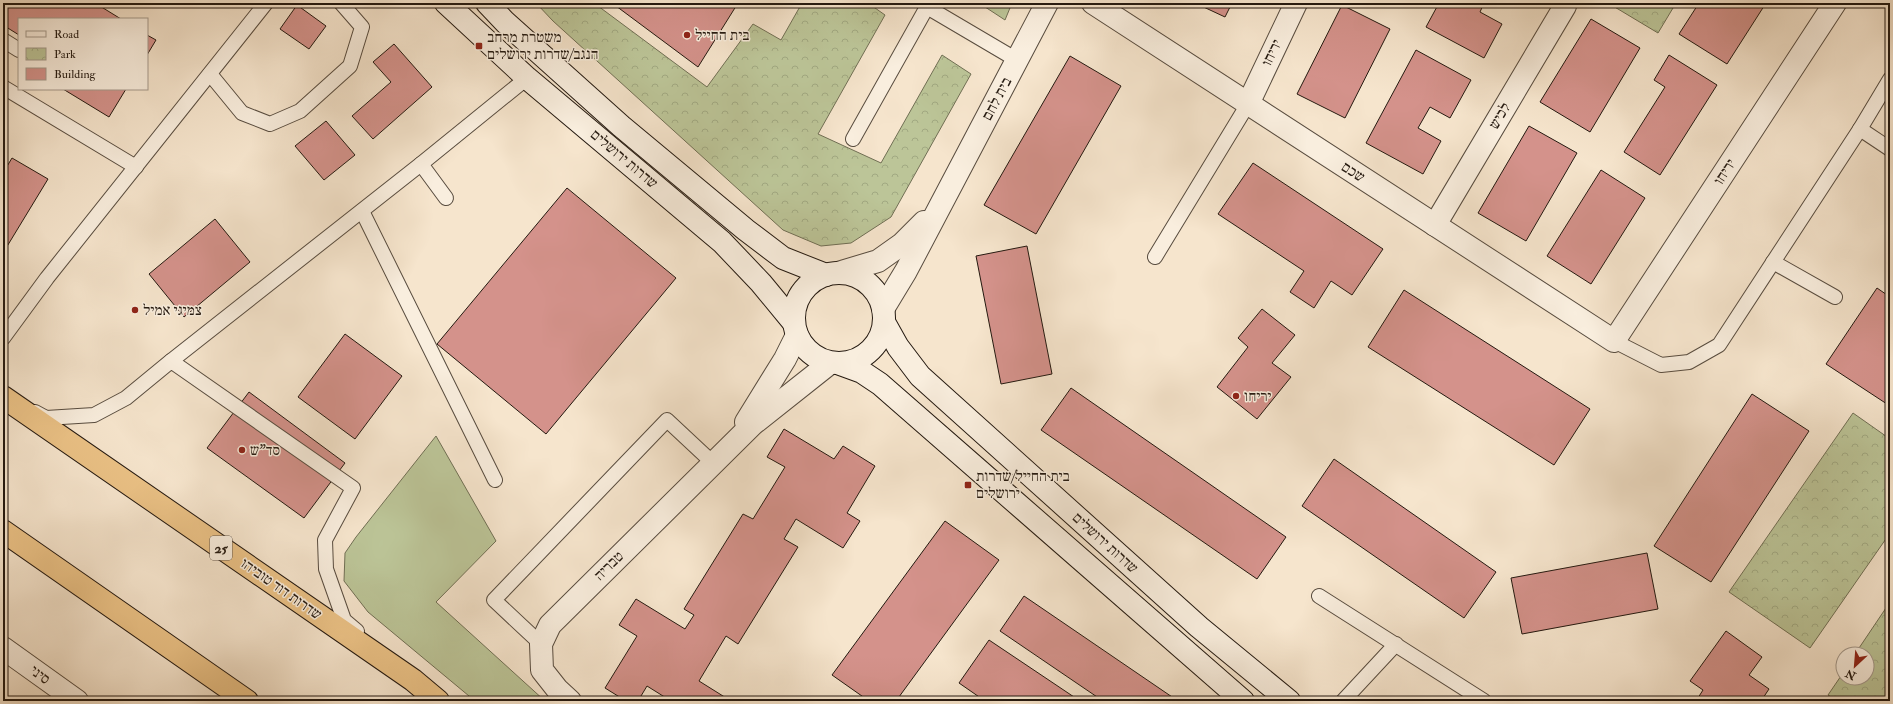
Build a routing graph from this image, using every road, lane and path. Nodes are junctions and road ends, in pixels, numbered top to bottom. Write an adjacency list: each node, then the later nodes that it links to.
1 (266, 3): 13 (lane)
2 (341, 3): 13 (lane)
3 (446, 3): 14 (street, שדרות ירושלים)
4 (487, 3): 29 (street, שדרות ירושלים)
5 (1047, 3): 12 (street, בית לחם)
6 (1093, 3): 17 (street, שכם)
7 (1296, 3): 17 (street, יריחו)
8 (1835, 3): 34 (street, יריחו)
9 (1565, 6): 26 (street, לכיש)
10 (3, 40): 11 (lane)
11 (18, 49)
12 (1017, 60): 19 (lane); 23 (street, בית לחם)
13 (210, 74): 22 (lane)
14 (527, 78): 21 (lane); 32 (street, שדרות ירושלים)
15 (1890, 79): 18 (lane)
16 (3, 87): 22 (lane)
17 (1248, 104): 26 (street, שכם); 27 (lane)
18 (1860, 129): 20 (lane); 28 (lane)
19 (853, 140)
20 (1890, 149)
21 (421, 164): 24 (lane); 25 (lane)
22 (136, 167): 33 (lane)
23 (946, 194): 29 (street, בית לחם); 31 (street, בית לחם)
24 (446, 198)
25 (362, 211): 35 (lane); 40 (lane)
26 (1435, 225): 34 (street, שכם)
27 (1156, 257)
28 (1773, 262): 30 (lane); 34 (lane)
29 (832, 274): 31 (street); 32 (street)
30 (1835, 297)
31 (884, 316): 36 (street); 52 (street, שדרות ירושלים)
32 (795, 329): 36 (street); 38 (street, טבריה)
33 (3, 338)
34 (1614, 341)
35 (171, 361): 37 (lane); 46 (lane)
36 (835, 363): 38 (street, טבריה); 51 (street, שדרות ירושלים)
37 (3, 397): 46 (highway, שדרות דוד טוביהו / 25)
38 (731, 445): 39 (street, טבריה)
39 (713, 463): 43 (street, טבריה); 43 (lane)
40 (495, 480)
41 (3, 531): 48 (highway)
42 (1319, 596): 44 (lane)
43 (541, 644): 50 (street, טבריה)
44 (1396, 644): 53 (lane); 54 (lane)
45 (3, 648): 47 (street, סיני)
46 (413, 680): 49 (highway, שדרות דוד טוביהו / 25)
47 (77, 701)
48 (247, 701)
49 (438, 701)
50 (570, 701)
51 (1243, 701)
52 (1289, 701)
53 (1343, 701)
54 (1484, 701)

